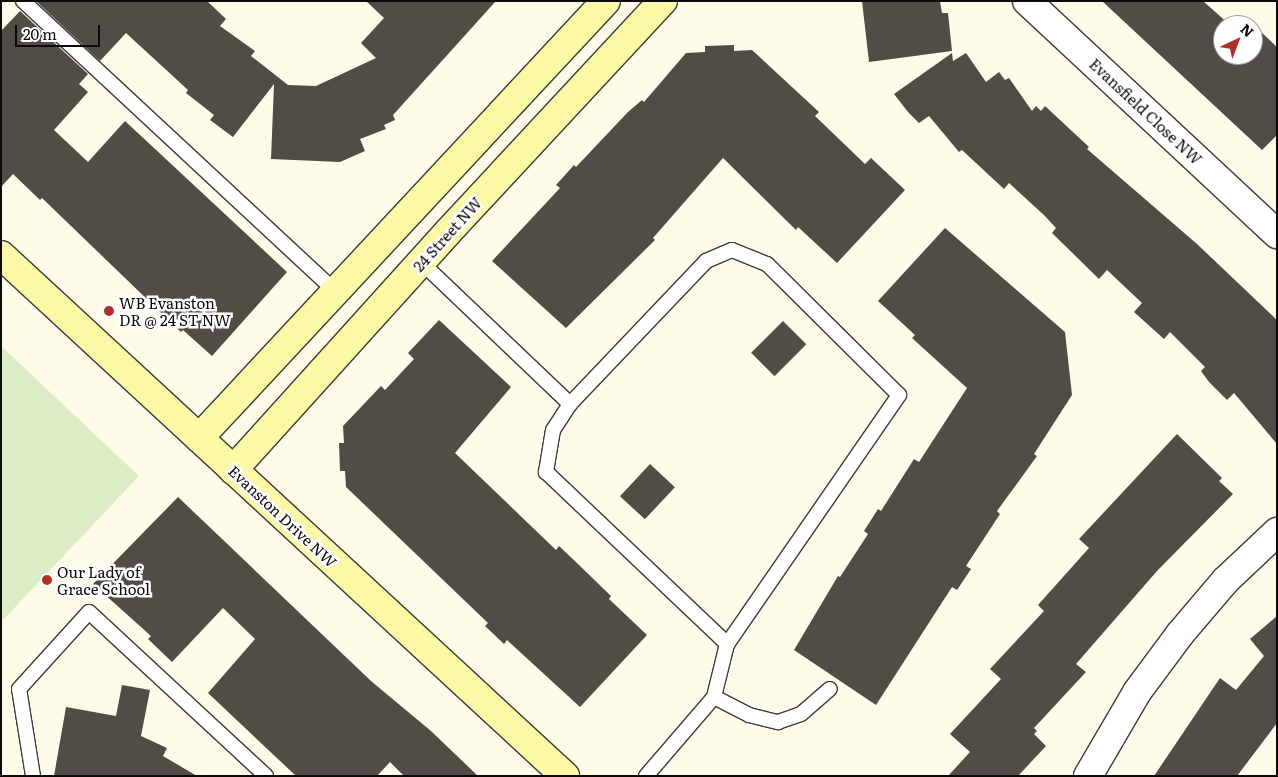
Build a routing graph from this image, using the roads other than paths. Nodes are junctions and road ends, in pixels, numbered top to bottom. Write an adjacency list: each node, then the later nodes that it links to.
1 (23, 1): 8 (lane)
2 (606, 1): 8 (street)
3 (664, 1): 7 (street, 24 Street NW)
4 (1027, 1): 5 (street, Evansfield Close NW)
5 (1273, 222)
6 (1, 255): 10 (street, Evanston Drive NW)
7 (421, 262): 9 (lane); 11 (street, 24 Street NW)
8 (334, 290): 10 (street)
9 (570, 404): 13 (lane); 13 (lane)
10 (198, 438): 11 (street, Evanston Drive NW)
11 (233, 470): 18 (street, Evanston Drive NW)
12 (1277, 532): 20 (street)
13 (727, 644): 15 (lane)
14 (830, 689): 15 (lane)
15 (714, 697): 19 (lane)
16 (33, 776): 17 (lane)
17 (266, 776)
18 (565, 776)
19 (646, 776)
20 (1088, 776)

